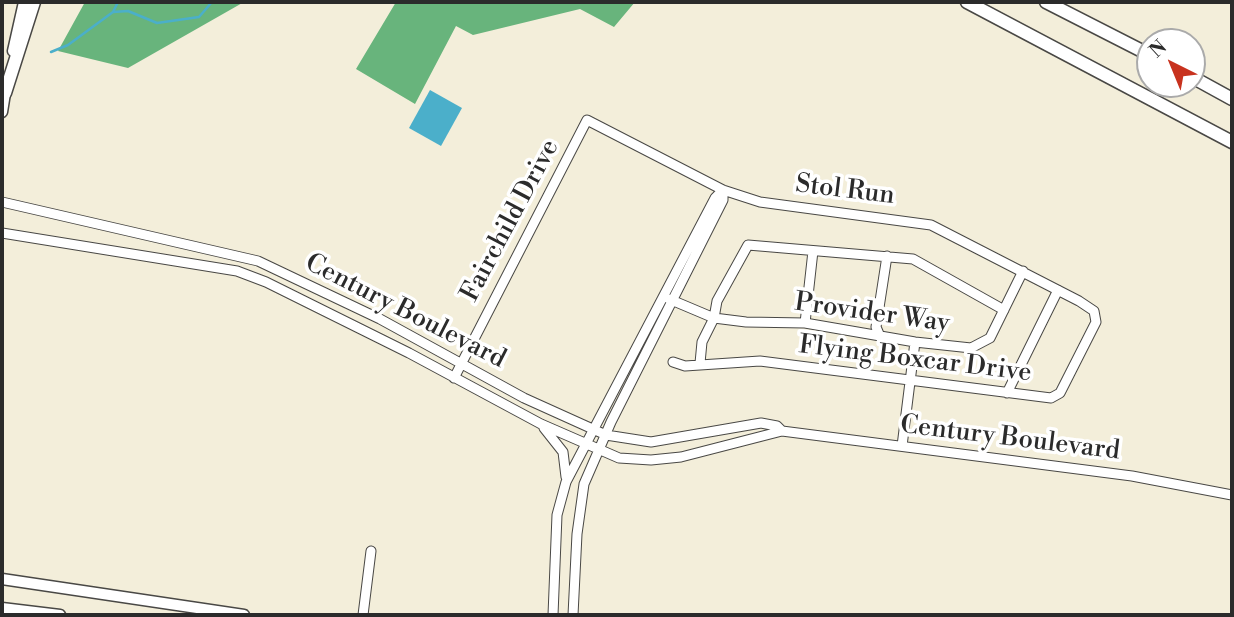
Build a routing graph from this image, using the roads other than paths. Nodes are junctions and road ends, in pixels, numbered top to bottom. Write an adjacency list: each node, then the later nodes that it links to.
1 (24, 2): 7 (main road)
2 (34, 2): 7 (highway)
3 (967, 2): 11 (highway)
4 (1046, 2): 5 (highway)
5 (1136, 48)
6 (1206, 85): 8 (highway)
7 (5, 93): 9 (main road)
8 (1232, 99)
9 (2, 112)
10 (587, 120): 12 (street, Stol Run); 28 (street, Fairchild Drive)
11 (1232, 142)
12 (723, 190): 17 (street, Stol Run); 19 (street); 20 (street)
13 (2, 202): 28 (street, Century Boulevard)
14 (2, 233): 30 (street, Century Boulevard)
15 (813, 251): 16 (street); 23 (street); 24 (street)
16 (887, 256): 21 (street); 25 (street)
17 (1023, 271): 18 (street, Stol Run); 21 (street, Provider Way)
18 (1058, 290): 22 (street, Stol Run); 32 (street)
19 (664, 298): 20 (street, Provider Way); 34 (street)
20 (674, 300): 23 (street, Provider Way); 36 (street)
21 (1004, 310): 26 (street, Provider Way)
22 (1094, 311): 32 (street, Flying Boxcar Drive)
23 (714, 318): 24 (street, Provider Way); 29 (street)
24 (805, 323): 25 (street, Provider Way)
25 (879, 334): 26 (street, Provider Way)
26 (915, 342): 31 (street)
27 (673, 362): 29 (street, Flying Boxcar Drive)
28 (460, 363): 30 (street, Fairchild Drive); 34 (street, Century Boulevard)
29 (700, 363): 31 (street, Flying Boxcar Drive)
30 (454, 378): 33 (street, Century Boulevard)
31 (910, 380): 32 (street, Flying Boxcar Drive); 38 (street)
32 (1007, 393)
33 (541, 424): 37 (street, Century Boulevard); 40 (street)
34 (593, 430): 36 (street, Century Boulevard); 37 (street)
35 (782, 431): 36 (street, Century Boulevard); 38 (street, Century Boulevard); 39 (street, Century Boulevard)
36 (606, 435): 39 (street)
37 (584, 445): 39 (street, Century Boulevard); 40 (street)
38 (902, 446): 41 (street, Century Boulevard)
39 (599, 452): 49 (street)
40 (566, 482): 48 (street)
41 (1232, 495)
42 (371, 551): 47 (street)
43 (2, 579): 46 (main road)
44 (2, 608): 45 (main road)
45 (60, 615)
46 (244, 615)
47 (363, 615)
48 (553, 615)
49 (573, 615)

